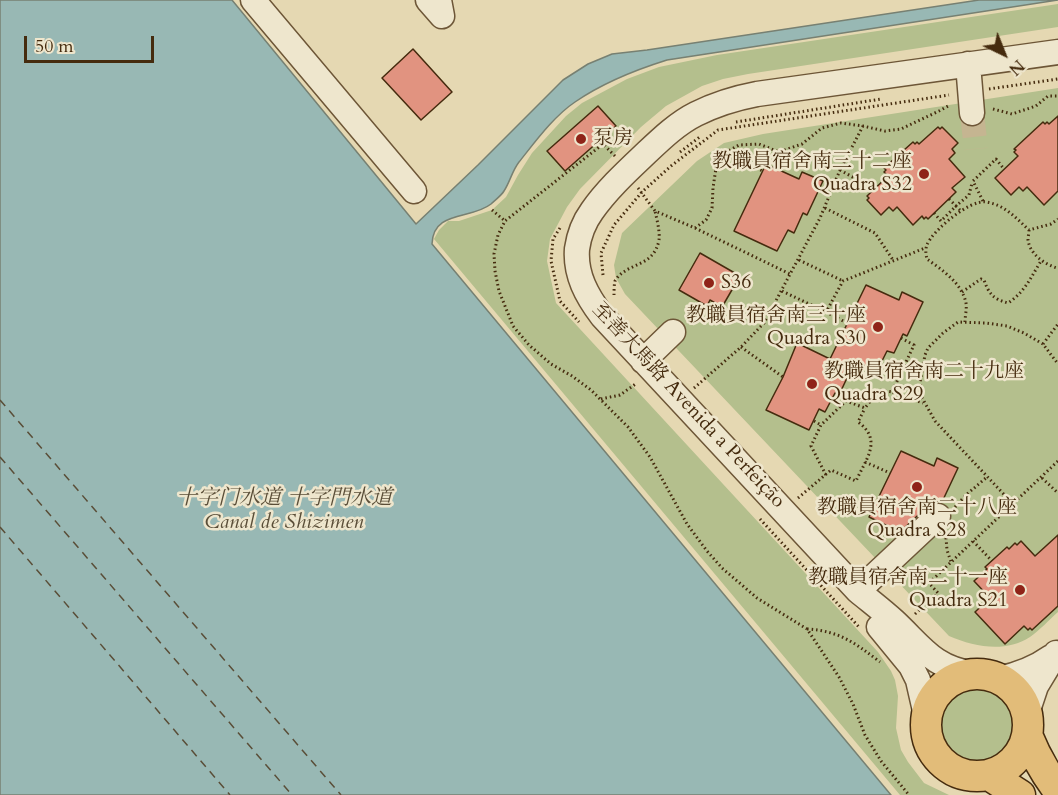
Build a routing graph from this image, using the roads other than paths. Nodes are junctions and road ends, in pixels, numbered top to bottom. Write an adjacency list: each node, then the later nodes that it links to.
1 (253, 0): 7 (street)
2 (428, 0): 3 (street)
3 (439, 0)
4 (1058, 52): 5 (street, 至善大馬路 Avenida a Perfeição)
5 (968, 64): 6 (street); 9 (street, 至善大馬路 Avenida a Perfeição)
6 (971, 103)
7 (414, 191)
8 (673, 332): 9 (street)
9 (643, 377): 11 (street, 至善大馬路 Avenida a Perfeição)
10 (938, 516): 11 (street)
11 (858, 591): 13 (street, 至善大馬路 Avenida a Perfeição); 14 (street, 至善大馬路 Avenida a Perfeição)
12 (1057, 652): 13 (street); 15 (street)
13 (986, 676): 14 (main road); 15 (main road)
14 (926, 715): 16 (main road)
15 (1027, 724): 16 (main road); 17 (main road)
16 (989, 775): 18 (main road)
17 (1058, 790)
18 (1020, 795)

